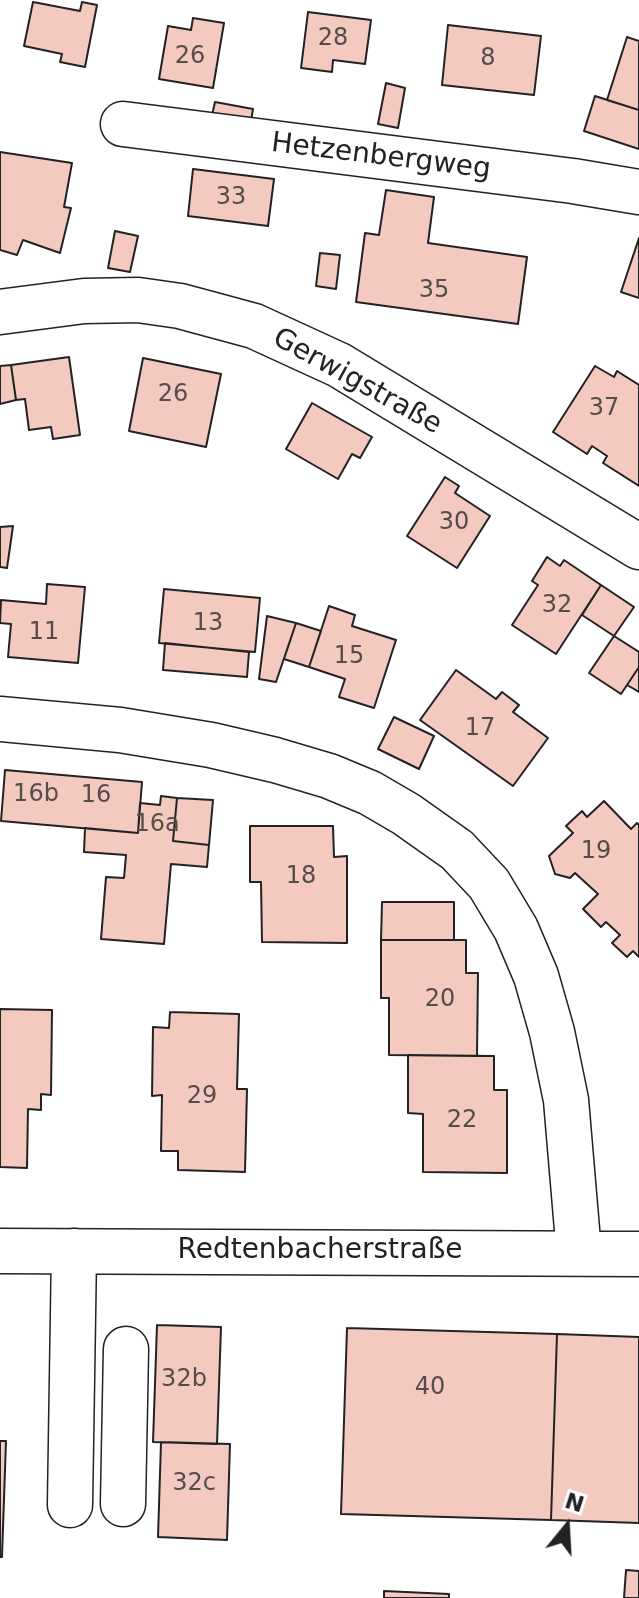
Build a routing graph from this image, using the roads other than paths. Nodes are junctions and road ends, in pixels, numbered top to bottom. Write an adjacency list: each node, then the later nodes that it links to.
1 (123, 124): 2 (street, Hetzenbergweg)
2 (639, 192)
3 (0, 312): 4 (street, Gerwigstraße)
4 (639, 547)
5 (0, 719): 8 (street)
6 (0, 1251): 7 (street, Redtenbacherstraße)
7 (74, 1251): 8 (street, Redtenbacherstraße); 11 (street)
8 (579, 1253): 9 (street, Redtenbacherstraße)
9 (639, 1254)
10 (126, 1349): 12 (street)
11 (70, 1453): 12 (street); 14 (street)
12 (123, 1453): 13 (street)
13 (123, 1504)
14 (70, 1505)

